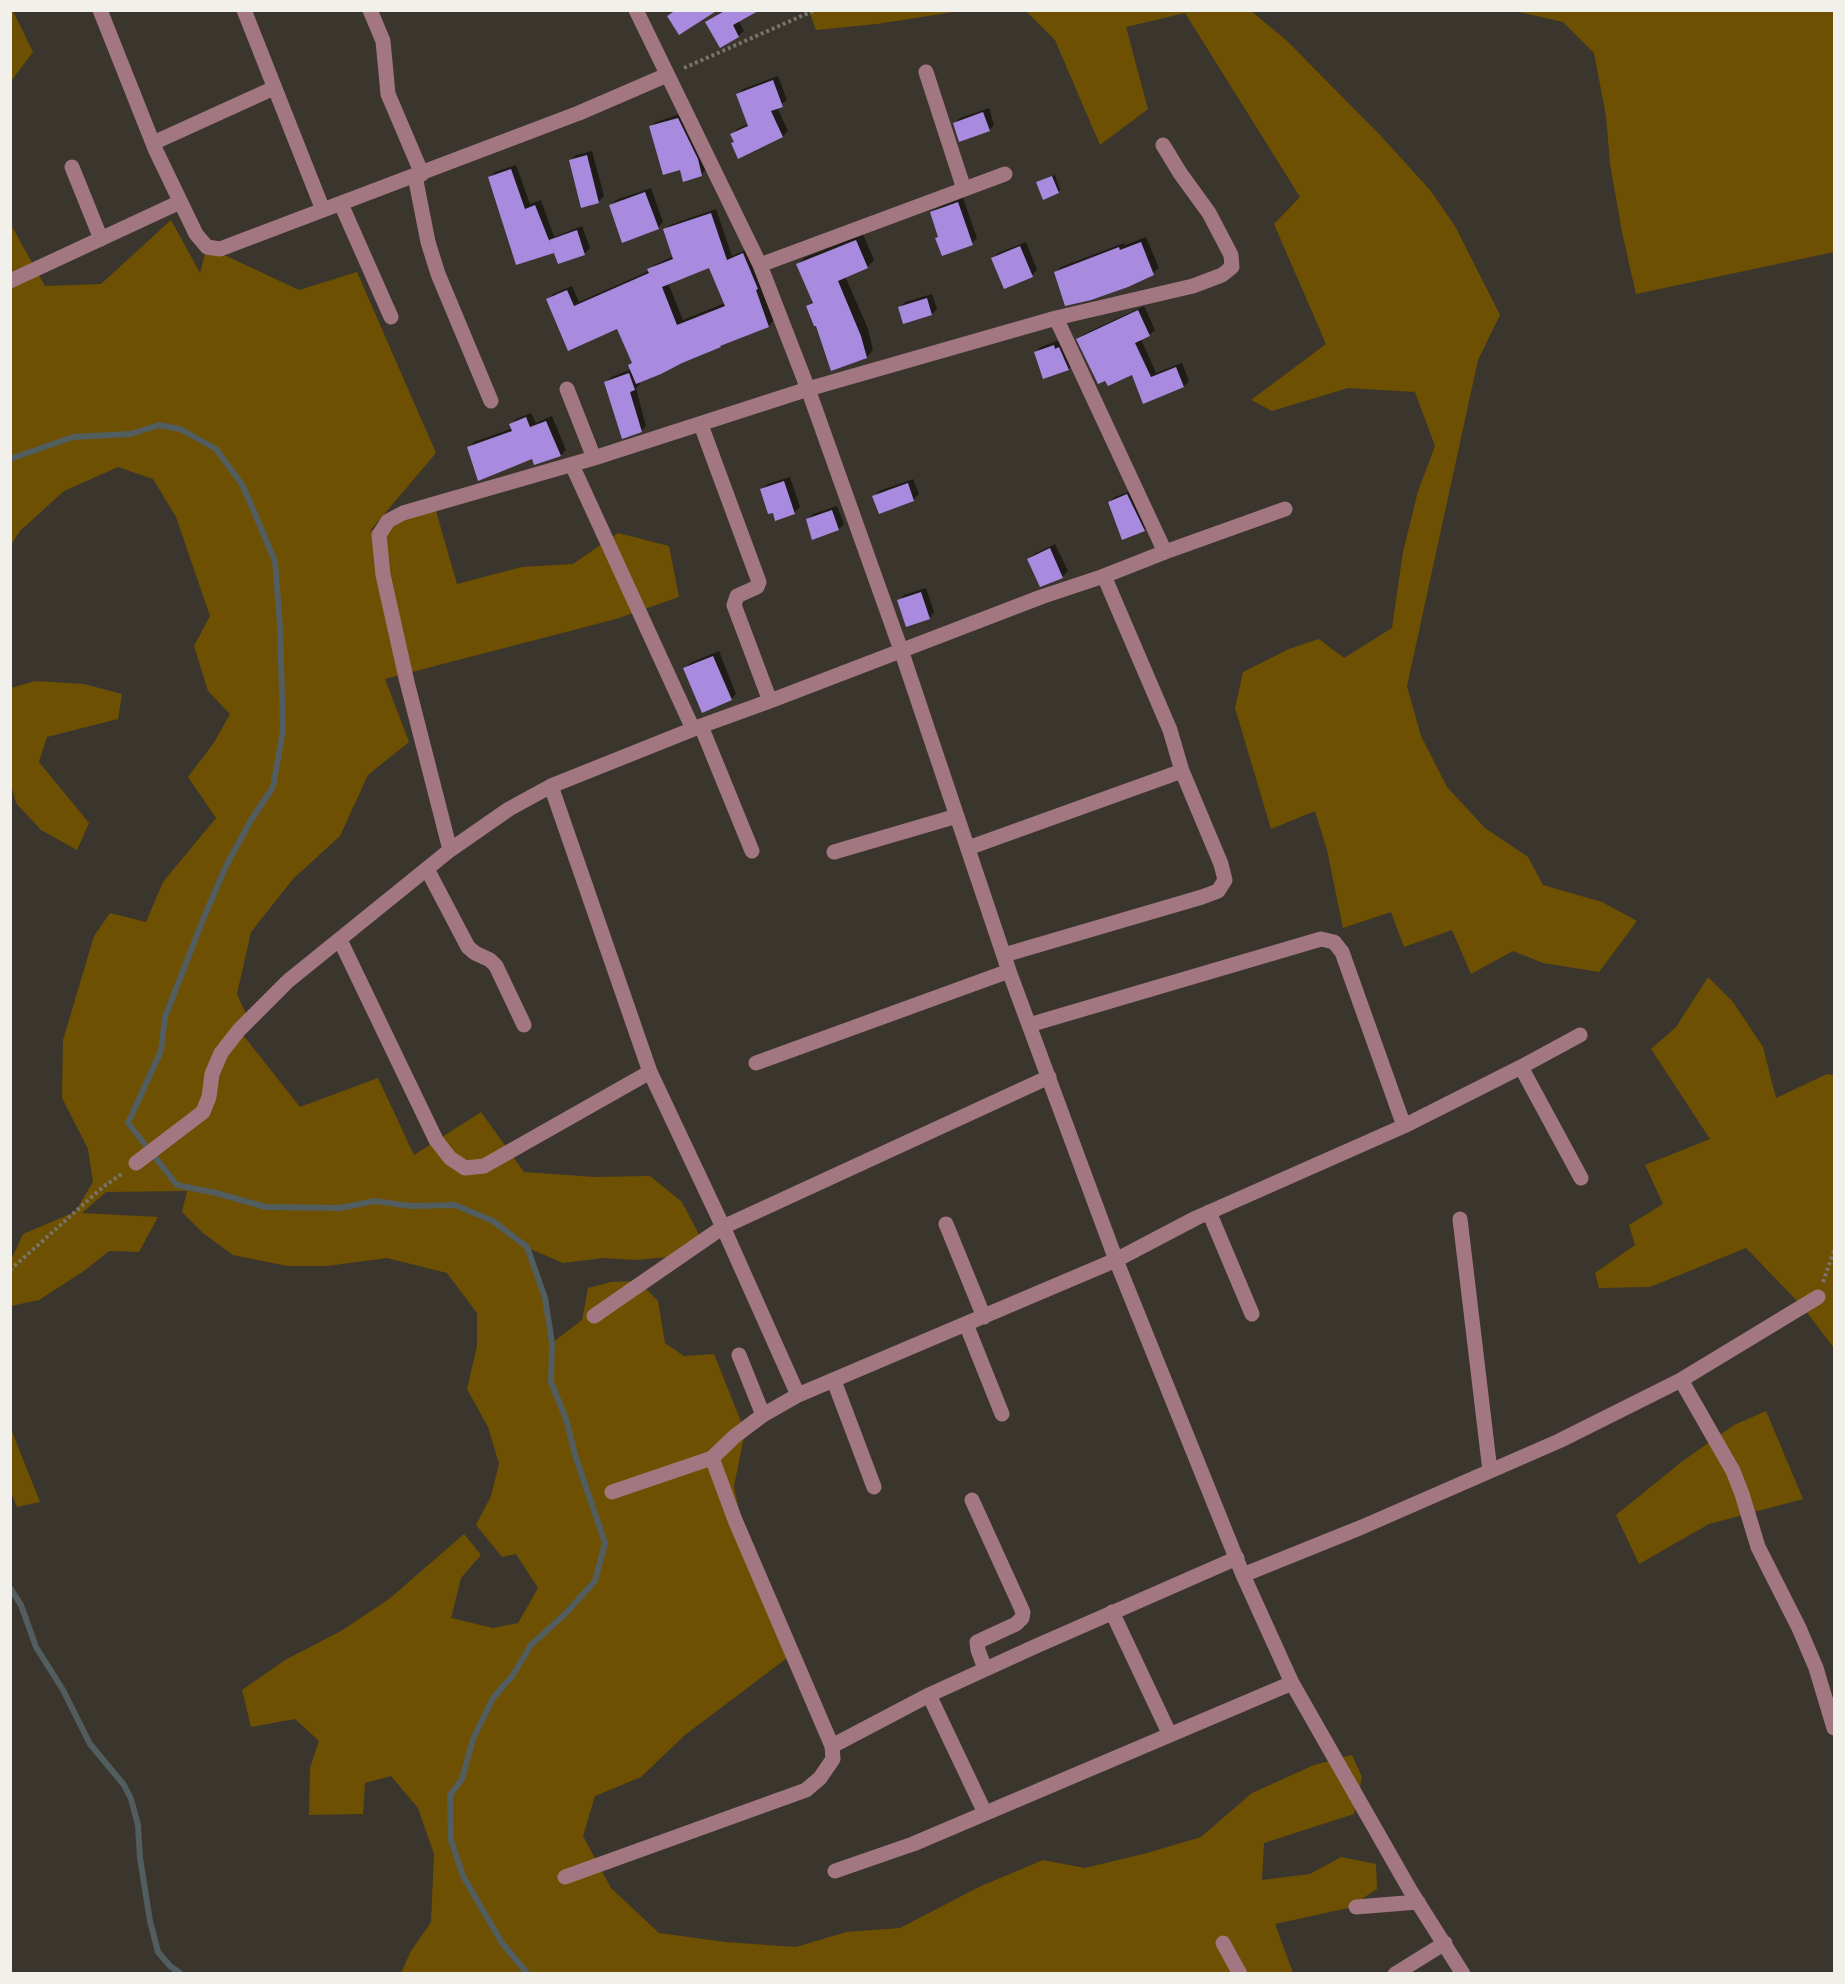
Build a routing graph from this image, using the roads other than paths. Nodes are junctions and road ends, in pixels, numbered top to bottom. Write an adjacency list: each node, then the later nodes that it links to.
1 (100, 10): 8 (street)
2 (244, 10): 7 (street)
3 (370, 10): 12 (street)
4 (636, 10): 6 (street)
5 (926, 72): 13 (street)
6 (667, 75): 12 (street); 18 (street)
7 (274, 88): 8 (street); 16 (street)
8 (153, 143): 14 (street)
9 (1162, 145): 21 (street)
10 (72, 167): 17 (street)
11 (1005, 174): 13 (street)
12 (419, 175): 15 (street); 24 (street)
13 (964, 189): 18 (street)
14 (180, 202): 16 (street); 17 (street)
15 (341, 204): 16 (street); 20 (street)
16 (323, 210)
17 (101, 239): 19 (street)
18 (760, 265): 23 (street)
19 (10, 281)
20 (391, 317)
21 (1056, 318): 23 (street); 29 (street)
22 (567, 389): 26 (street)
23 (807, 389): 25 (street); 31 (street)
24 (491, 401)
25 (701, 424): 26 (street); 32 (street)
26 (594, 458): 27 (street)
27 (572, 465): 33 (street); 38 (street)
28 (1285, 509): 29 (street)
29 (1165, 552): 30 (street)
30 (1104, 576): 31 (street); 34 (street)
31 (901, 650): 32 (street); 36 (street)
32 (770, 701): 33 (street)
33 (697, 727): 35 (street); 39 (street)
34 (1182, 771): 37 (street); 43 (street)
35 (551, 786): 38 (street); 50 (street)
36 (957, 816): 37 (street); 40 (street)
37 (968, 848): 43 (street)
38 (450, 850): 41 (street)
39 (752, 851)
40 (834, 852)
41 (427, 869): 42 (street); 45 (street)
42 (340, 940): 50 (street); 53 (street)
43 (1004, 955): 44 (street)
44 (1009, 971): 46 (street); 48 (street)
45 (524, 1025)
46 (1029, 1025): 51 (street); 52 (street)
47 (1580, 1035): 49 (street)
48 (756, 1063)
49 (1521, 1067): 52 (street); 54 (street)
50 (650, 1072): 58 (street)
51 (1049, 1077): 58 (street); 59 (street)
52 (1404, 1126): 55 (street)
53 (136, 1163)
54 (1581, 1178)
55 (1209, 1212): 59 (street); 61 (street)
56 (1460, 1219): 72 (street)
57 (946, 1224): 63 (street)
58 (723, 1227): 62 (street); 68 (street)
59 (1116, 1260): 63 (street); 76 (street)
60 (1818, 1297): 66 (street)
61 (1252, 1314)
62 (594, 1316)
63 (984, 1317): 64 (street)
64 (966, 1324): 67 (street); 69 (street)
65 (739, 1355): 70 (street)
66 (1681, 1380): 72 (street); 82 (street)
67 (834, 1381): 68 (street); 73 (street)
68 (798, 1395): 70 (street)
69 (1002, 1414)
70 (763, 1415): 71 (street)
71 (712, 1458): 74 (street); 84 (street)
72 (1490, 1471): 77 (street)
73 (874, 1487)
74 (612, 1492)
75 (972, 1500): 79 (street)
76 (1237, 1558): 77 (street); 78 (street)
77 (1243, 1575): 80 (street)
78 (1112, 1612): 79 (street); 83 (street)
79 (985, 1669): 81 (street)
80 (1292, 1683): 83 (street); 88 (street)
81 (929, 1695): 84 (street); 85 (street)
82 (1834, 1728)
83 (1170, 1735): 85 (street)
84 (832, 1746): 87 (street)
85 (985, 1813): 86 (street)
86 (835, 1871)
87 (565, 1877)
88 (1418, 1902): 89 (street); 91 (street)
89 (1356, 1907)
90 (1223, 1943): 92 (street)
91 (1445, 1943): 93 (street); 94 (street)
92 (1240, 1974)
93 (1395, 1974)
94 (1463, 1974)

